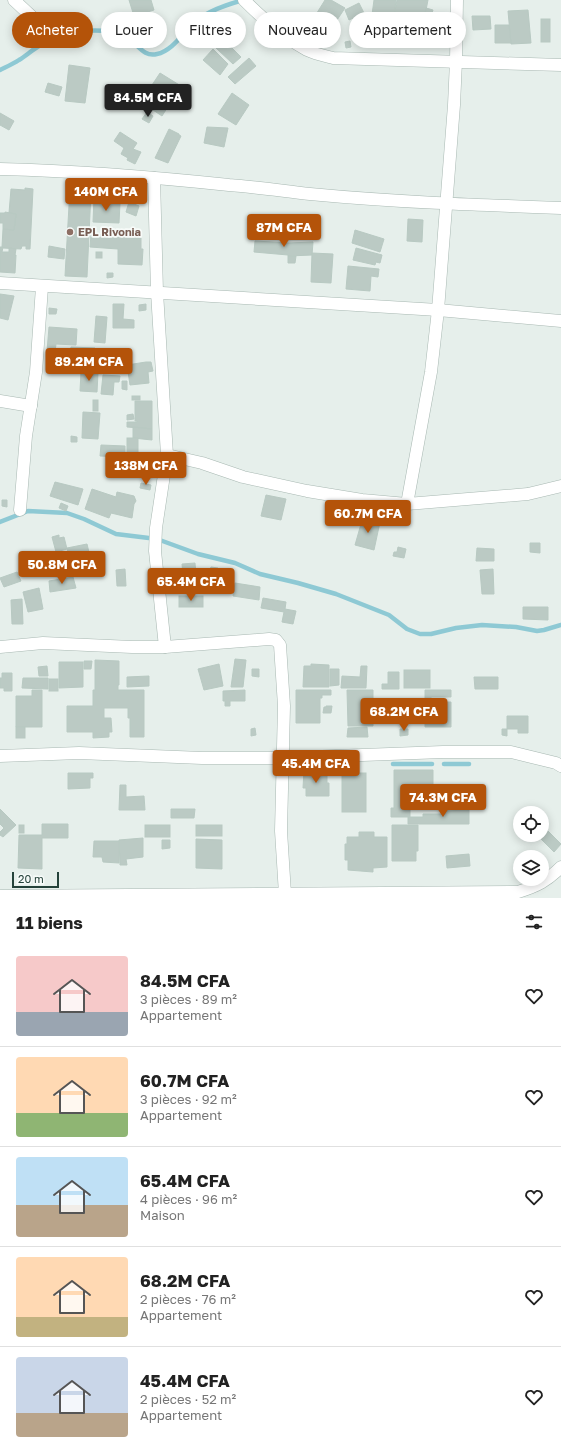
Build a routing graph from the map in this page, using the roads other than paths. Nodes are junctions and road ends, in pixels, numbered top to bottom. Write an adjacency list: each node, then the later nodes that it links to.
1 (14, 0): 4 (street)
2 (244, 0): 5 (street)
3 (457, 0): 5 (street)
4 (27, 12)
5 (456, 61): 6 (street); 9 (street)
6 (561, 65)
7 (0, 169): 8 (street)
8 (154, 178): 9 (street); 13 (street)
9 (446, 204): 10 (street); 14 (street)
10 (561, 208)
11 (0, 284): 12 (street)
12 (42, 287): 13 (street); 17 (street)
13 (157, 292): 14 (street); 18 (street)
14 (438, 310): 15 (street); 20 (street)
15 (561, 321)
16 (0, 401): 17 (street)
17 (31, 406): 21 (street)
18 (167, 456): 20 (street); 23 (street)
19 (561, 486): 20 (street)
20 (407, 504)
21 (20, 510)
22 (0, 647): 23 (street)
23 (164, 647): 25 (street)
24 (0, 756): 25 (street)
25 (282, 758): 26 (street); 29 (street)
26 (561, 766)
27 (561, 867): 29 (street)
28 (0, 896): 29 (street)
29 (286, 896)

